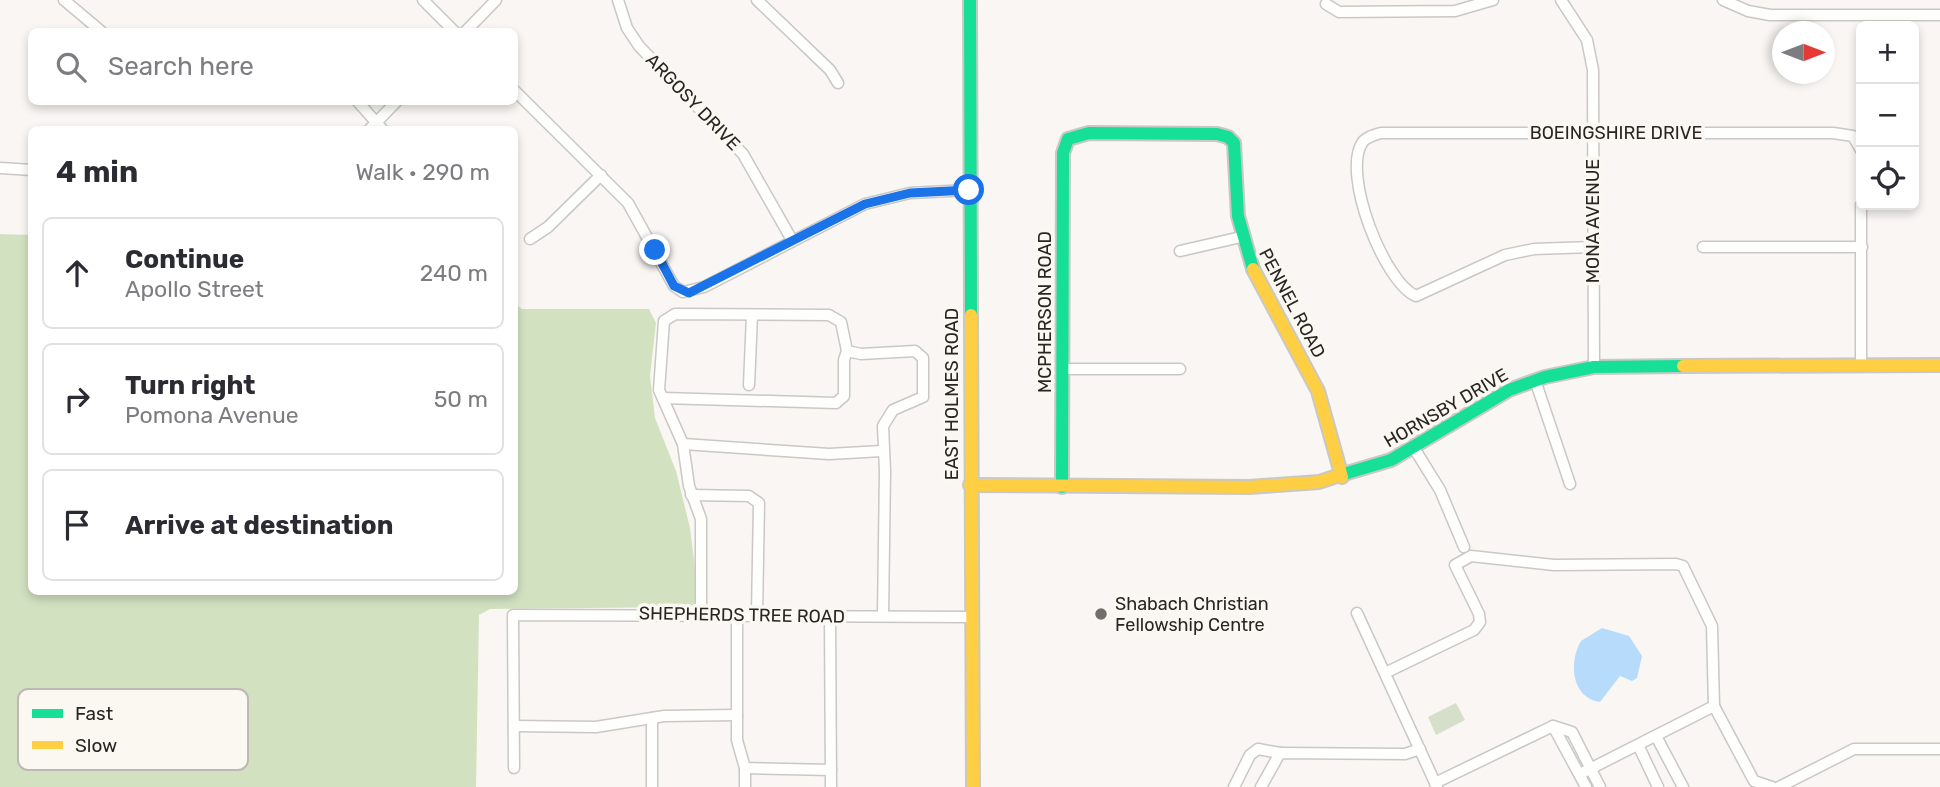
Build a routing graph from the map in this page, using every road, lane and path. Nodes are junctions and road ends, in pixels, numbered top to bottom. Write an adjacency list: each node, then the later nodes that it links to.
1 (64, 0): 15 (street)
2 (423, 0): 16 (street)
3 (495, 0): 17 (street)
4 (618, 0): 33 (street, ARGOSY DRIVE)
5 (757, 0): 13 (street)
6 (779, 0): 13 (street)
7 (970, 0): 29 (street, EAST HOLMES ROAD)
8 (1493, 0): 12 (street)
9 (1561, 0): 23 (street, MONA AVENUE)
10 (1723, 0): 14 (street)
11 (1326, 4): 12 (street)
12 (1403, 6)
13 (769, 9): 18 (street)
14 (1940, 15)
15 (97, 28)
16 (451, 28)
17 (469, 28)
18 (838, 83)
19 (518, 94): 28 (street)
20 (361, 105): 22 (street)
21 (394, 105): 22 (street)
22 (380, 125)
23 (1593, 133): 25 (street, BOEINGSHIRE DRIVE); 34 (street, MONA AVENUE); 34 (street, BOEINGSHIRE DRIVE)
24 (1068, 139): 31 (street, PENNEL ROAD); 43 (street, MCPHERSON ROAD)
25 (1860, 147)
26 (0, 168): 27 (street)
27 (28, 170)
28 (601, 175): 32 (street); 33 (street)
29 (969, 190): 33 (street); 53 (street, EAST HOLMES ROAD)
30 (1861, 210): 36 (street)
31 (1241, 237): 37 (street); 51 (street, PENNEL ROAD)
32 (530, 239)
33 (792, 240)
34 (1593, 247): 42 (street, MONA AVENUE)
35 (1703, 247): 36 (street)
36 (1862, 247): 40 (street)
37 (1180, 251)
38 (752, 315): 39 (street); 46 (street); 47 (street)
39 (847, 351): 47 (street); 50 (street)
40 (1861, 365): 41 (street, HORNSBY DRIVE); 42 (street, HORNSBY DRIVE)
41 (1940, 365)
42 (1594, 367): 45 (street, HORNSBY DRIVE)
43 (1063, 369): 44 (street); 54 (street, MCPHERSON ROAD)
44 (1180, 369)
45 (1535, 380): 49 (street, HORNSBY DRIVE); 52 (street)
46 (749, 385)
47 (663, 398): 48 (street)
48 (683, 444): 50 (street); 55 (street)
49 (1414, 448): 51 (street, HORNSBY DRIVE); 56 (street)
50 (882, 451): 62 (street)
51 (1342, 477): 54 (street, HORNSBY DRIVE)
52 (1570, 484)
53 (970, 485): 54 (street, HORNSBY DRIVE); 63 (street, EAST HOLMES ROAD)
54 (1062, 486)
55 (691, 495): 58 (street); 60 (street)
56 (1464, 547)
57 (1357, 613): 64 (street)
58 (701, 614): 59 (street, SHEPHERDS TREE ROAD); 68 (street, SHEPHERDS TREE ROAD)
59 (737, 614): 60 (street, SHEPHERDS TREE ROAD); 66 (street)
60 (757, 614): 61 (street, SHEPHERDS TREE ROAD)
61 (830, 616): 62 (street, SHEPHERDS TREE ROAD); 77 (street)
62 (883, 617): 63 (street, SHEPHERDS TREE ROAD)
63 (971, 617): 84 (street, EAST HOLMES ROAD)
64 (1385, 673): 65 (street); 72 (street)
65 (1714, 706): 70 (street); 92 (street)
66 (737, 715): 67 (street); 76 (street)
67 (652, 718): 68 (street); 81 (street)
68 (514, 726): 75 (street)
69 (1553, 726): 78 (street); 79 (street); 80 (street)
70 (1657, 738): 71 (street); 91 (street)
71 (1639, 747): 78 (street); 90 (street)
72 (1420, 749): 74 (street); 80 (street)
73 (1940, 749): 93 (street)
74 (1280, 753): 85 (street); 86 (street)
75 (514, 768)
76 (745, 768): 77 (street); 82 (street)
77 (831, 770): 83 (street)
78 (1592, 771): 79 (street); 88 (street); 89 (street)
79 (1580, 774): 87 (street)
80 (1436, 785)
81 (652, 787)
82 (745, 787)
83 (831, 787)
84 (972, 787)
85 (1234, 787)
86 (1261, 787)
87 (1587, 787)
88 (1594, 787)
89 (1600, 787)
90 (1658, 787)
91 (1683, 787)
92 (1772, 787)
93 (1779, 787)

